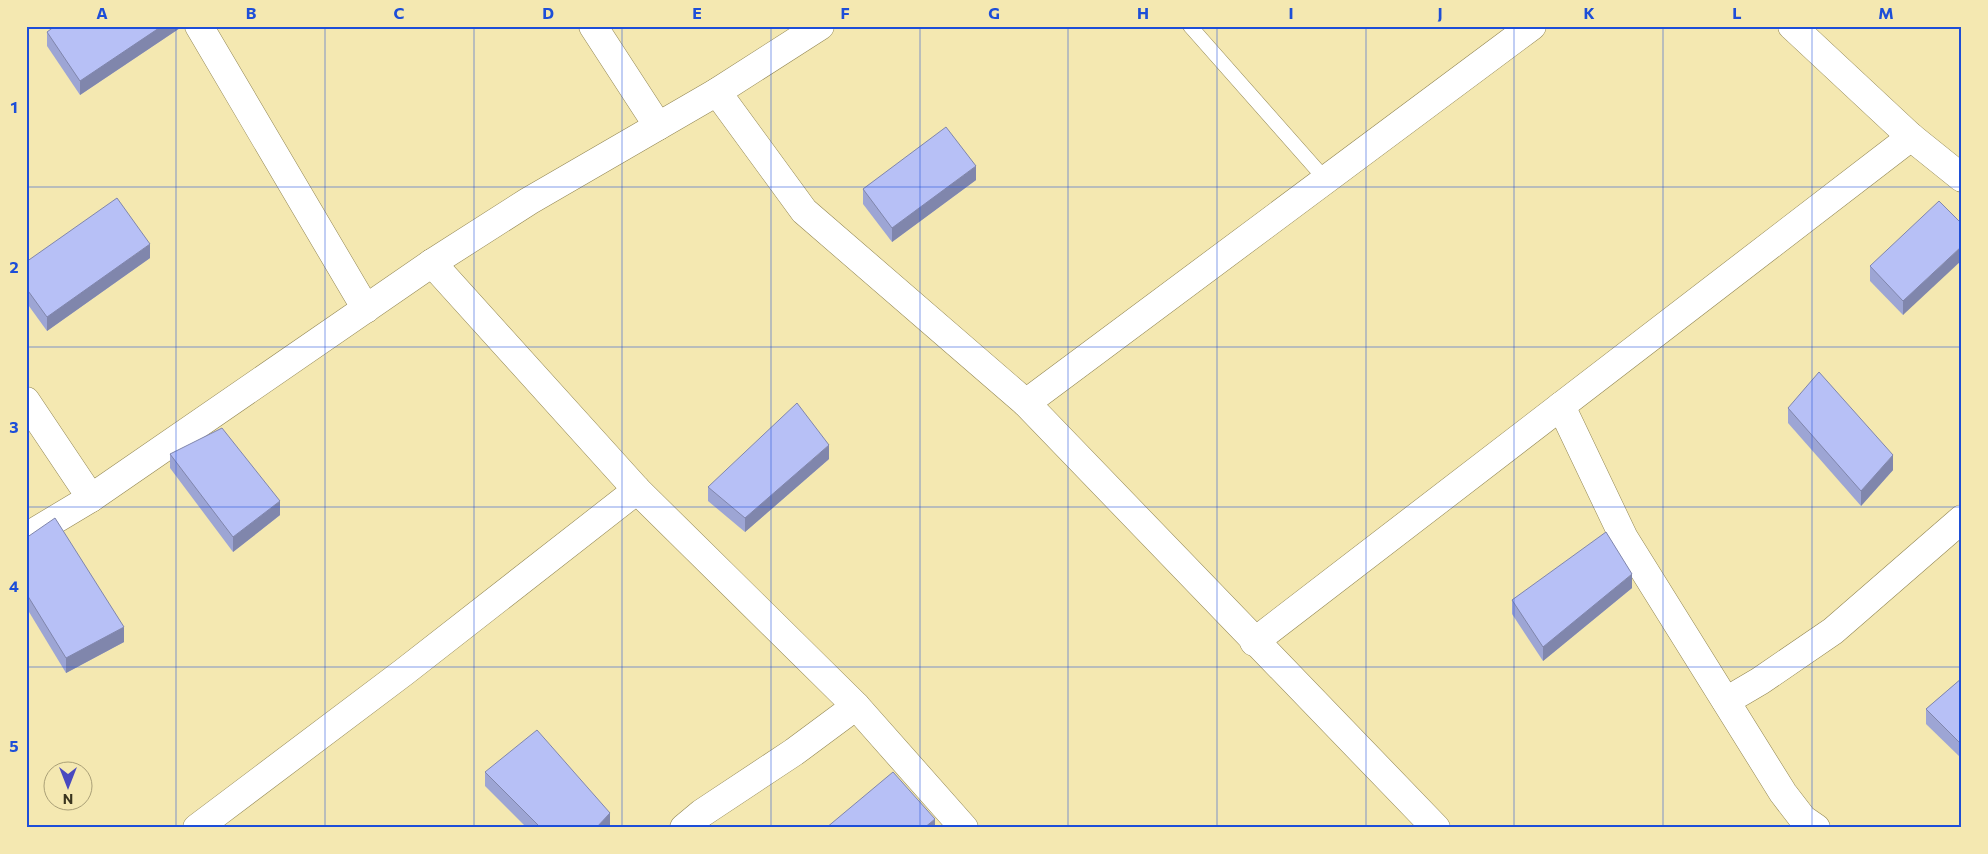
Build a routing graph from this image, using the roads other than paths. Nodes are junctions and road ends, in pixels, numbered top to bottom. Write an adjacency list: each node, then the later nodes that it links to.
1 (199, 26): 13 (street)
2 (594, 26): 8 (street)
3 (820, 26): 7 (street)
4 (1190, 26): 11 (lane)
5 (1532, 26): 11 (street)
6 (1792, 26): 9 (street)
7 (717, 92): 8 (street); 15 (street)
8 (658, 126): 12 (street)
9 (1911, 137): 10 (street); 16 (street)
10 (1962, 178)
11 (1326, 180): 15 (street)
12 (432, 263): 13 (street); 17 (street)
13 (366, 308): 18 (street)
14 (26, 401): 18 (street)
15 (1026, 403): 21 (street)
16 (1560, 406): 21 (street); 22 (street)
17 (637, 490): 23 (street); 24 (street)
18 (91, 498): 20 (street)
19 (1962, 519): 22 (street)
20 (26, 537)
21 (1254, 642): 27 (street)
22 (1726, 701): 28 (street)
23 (856, 706): 25 (street); 26 (street)
24 (197, 828)
25 (684, 828)
26 (964, 828)
27 (1436, 828)
28 (1816, 828)

